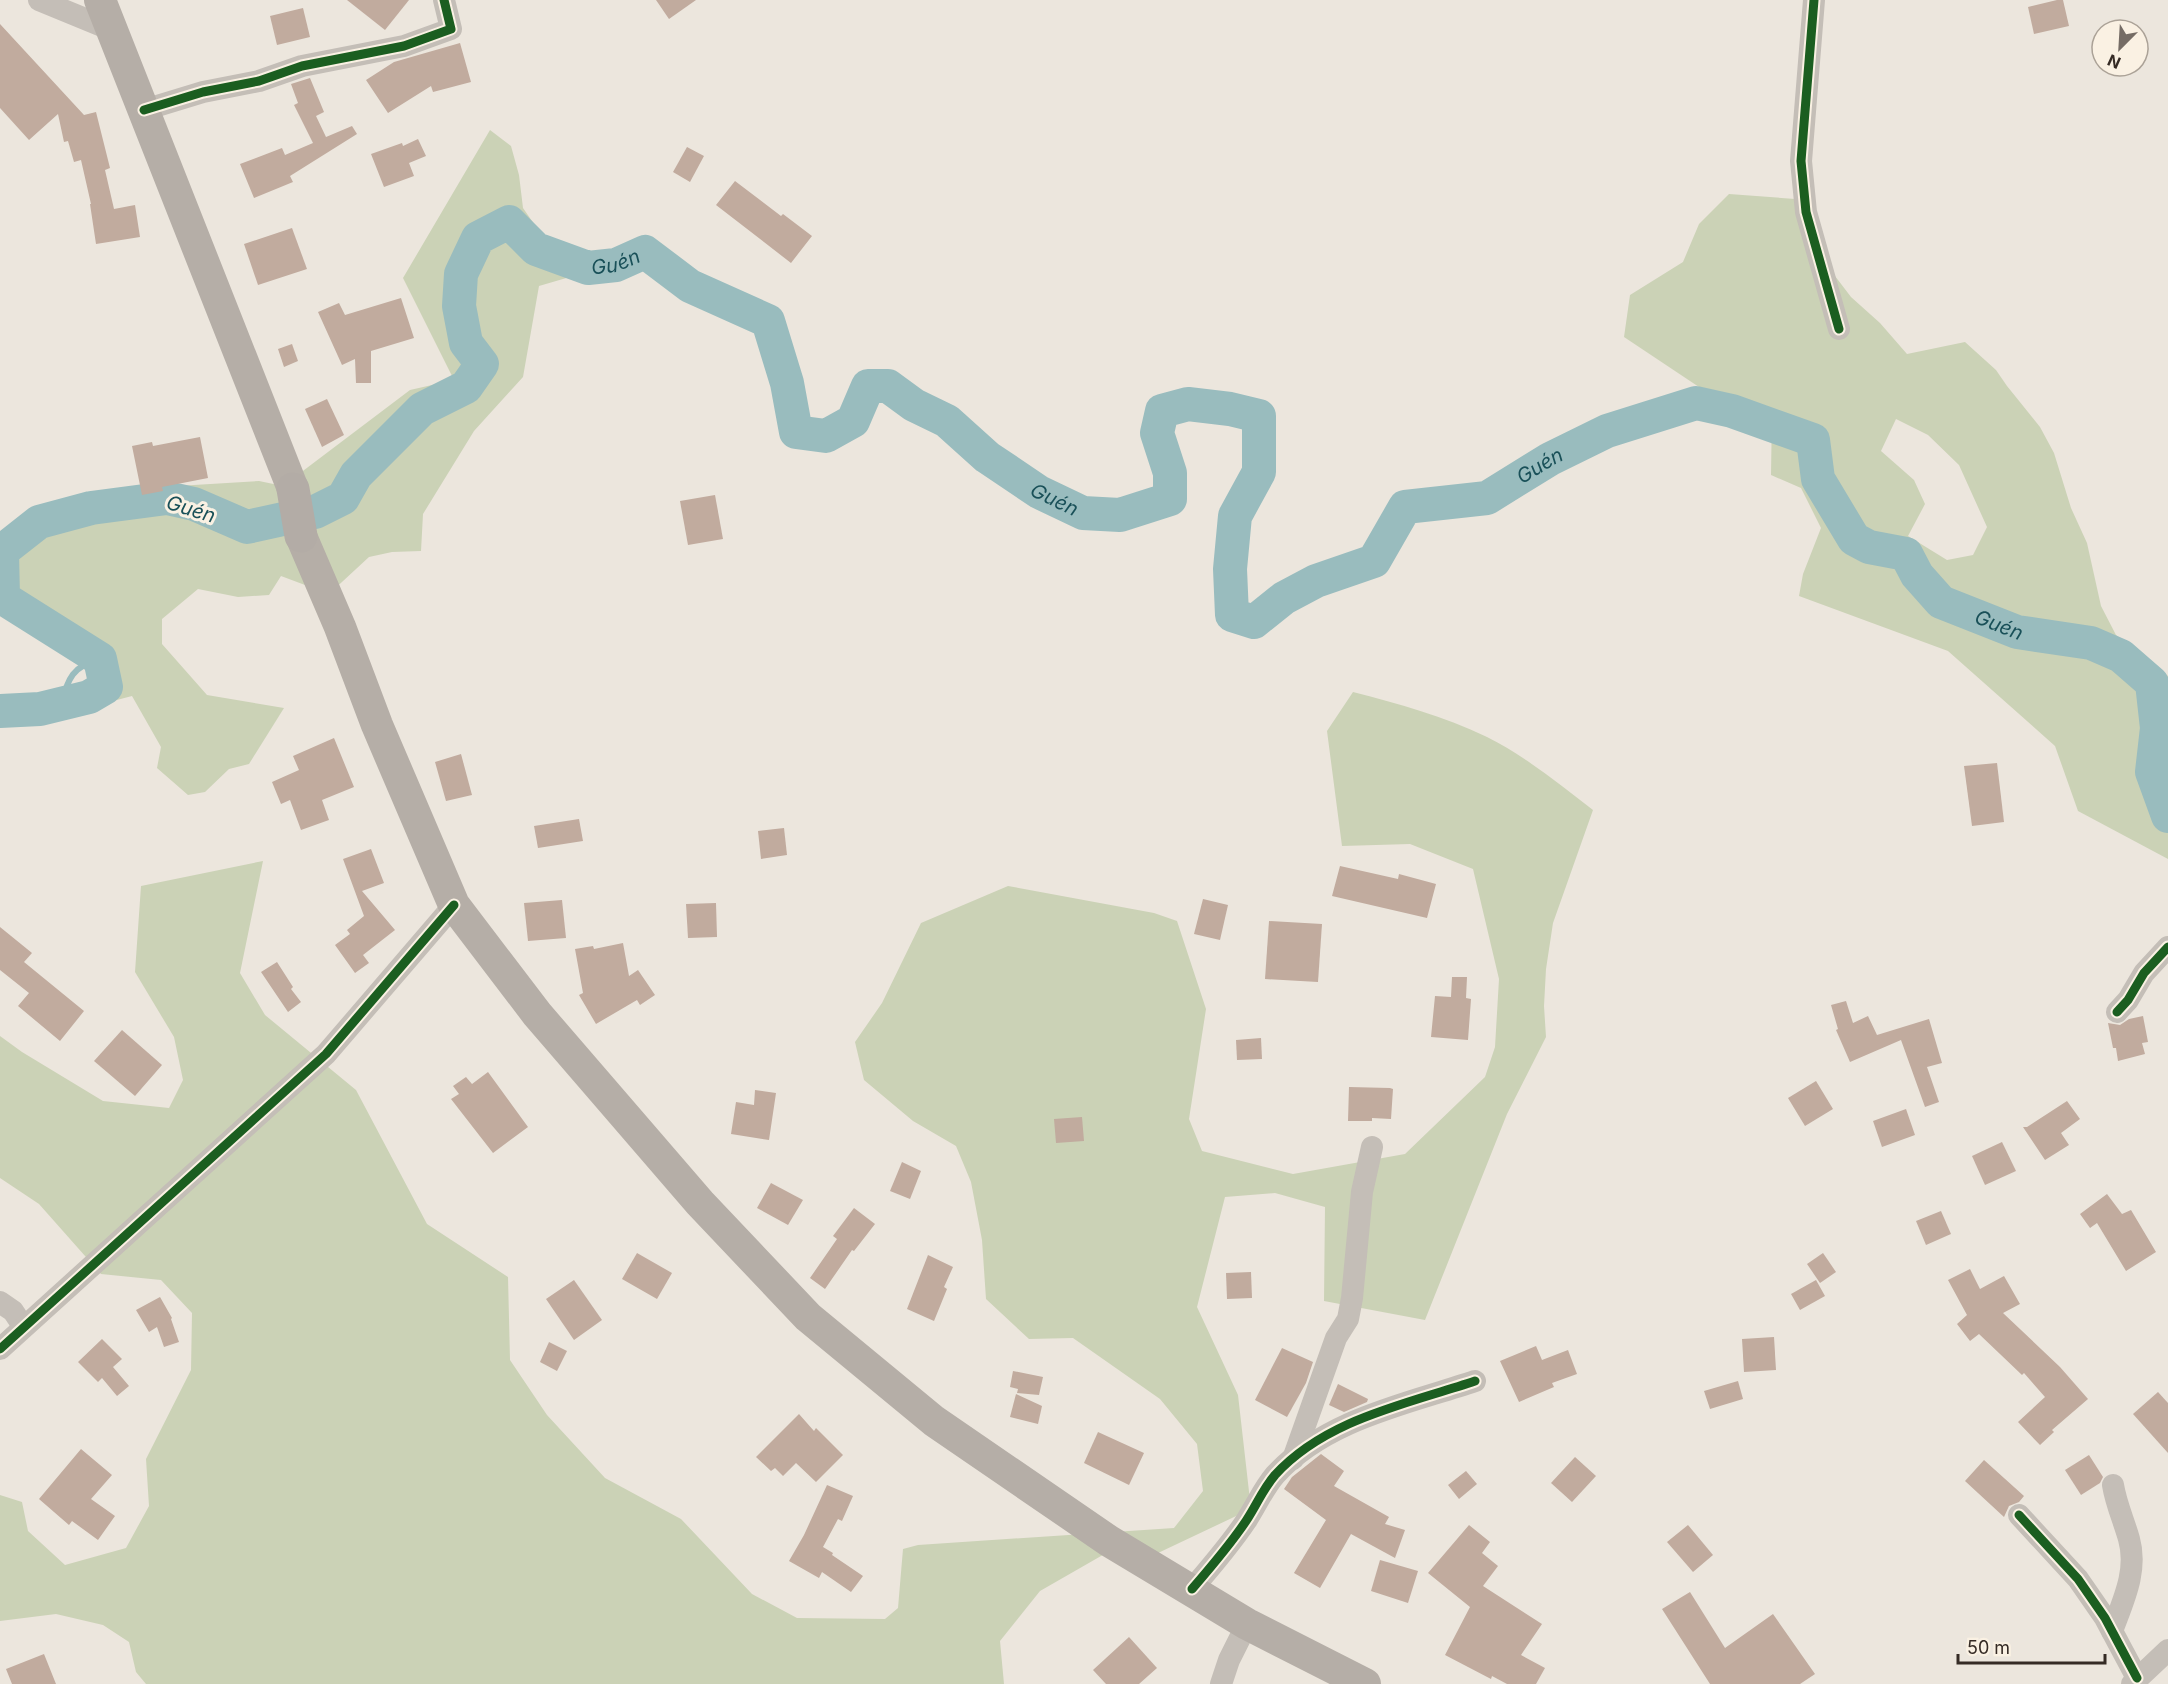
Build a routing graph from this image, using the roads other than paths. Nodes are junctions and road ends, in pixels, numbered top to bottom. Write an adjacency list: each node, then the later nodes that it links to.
1 (39, 0): 5 (street)
2 (100, 0): 5 (main road)
3 (444, 0): 6 (street)
4 (1814, 0): 7 (street)
5 (112, 30): 6 (main road)
6 (144, 110): 8 (main road)
7 (1839, 329)
8 (293, 489): 9 (main road)
9 (301, 536): 10 (main road)
10 (454, 905): 15 (street); 21 (main road)
11 (2168, 946): 12 (street)
12 (2116, 1012)
13 (1372, 1147): 18 (street)
14 (0, 1302): 15 (street)
15 (23, 1326): 16 (street)
16 (0, 1348)
17 (1476, 1381): 18 (street)
18 (1293, 1459): 21 (street)
19 (2113, 1485): 23 (street)
20 (2019, 1515): 23 (street)
21 (1192, 1590): 22 (main road)
22 (1247, 1624): 26 (street); 27 (main road)
23 (2112, 1631): 25 (street)
24 (2168, 1650): 25 (street)
25 (2134, 1681)
26 (1221, 1684)
27 (1365, 1684)

